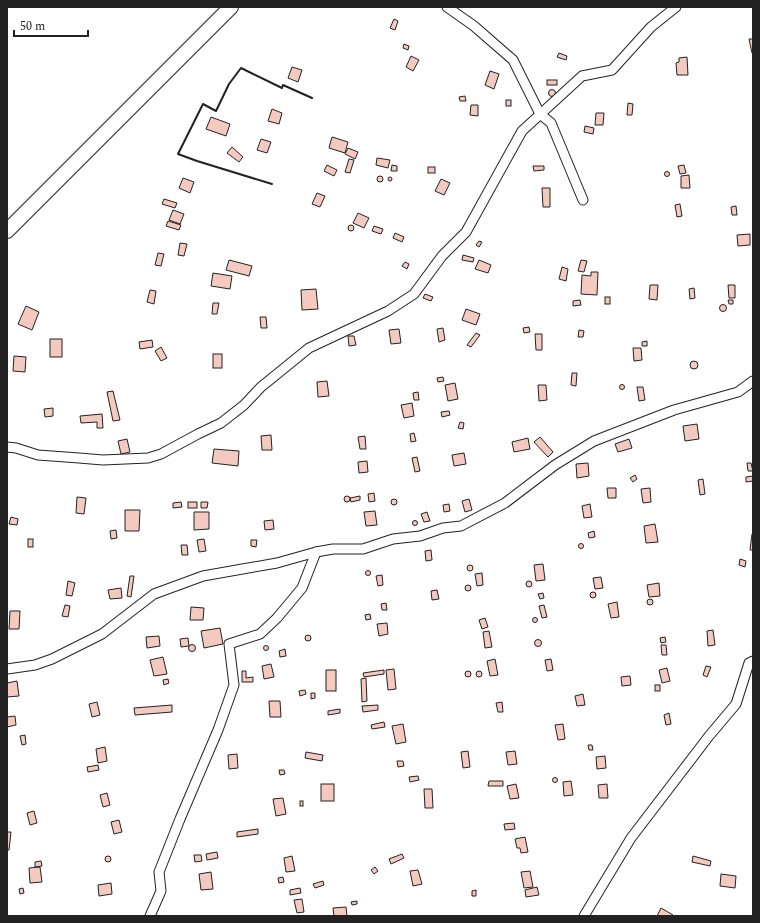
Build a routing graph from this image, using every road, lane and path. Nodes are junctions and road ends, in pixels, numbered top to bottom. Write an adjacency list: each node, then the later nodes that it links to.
1 (231, 7): 6 (main road)
2 (447, 7): 4 (street)
3 (676, 7): 4 (street)
4 (540, 114): 5 (street); 8 (street)
5 (583, 200)
6 (7, 231)
7 (753, 381): 9 (street)
8 (7, 447)
9 (316, 552): 11 (street); 12 (street)
10 (753, 661): 13 (street)
11 (7, 669)
12 (150, 916)
13 (584, 916)

